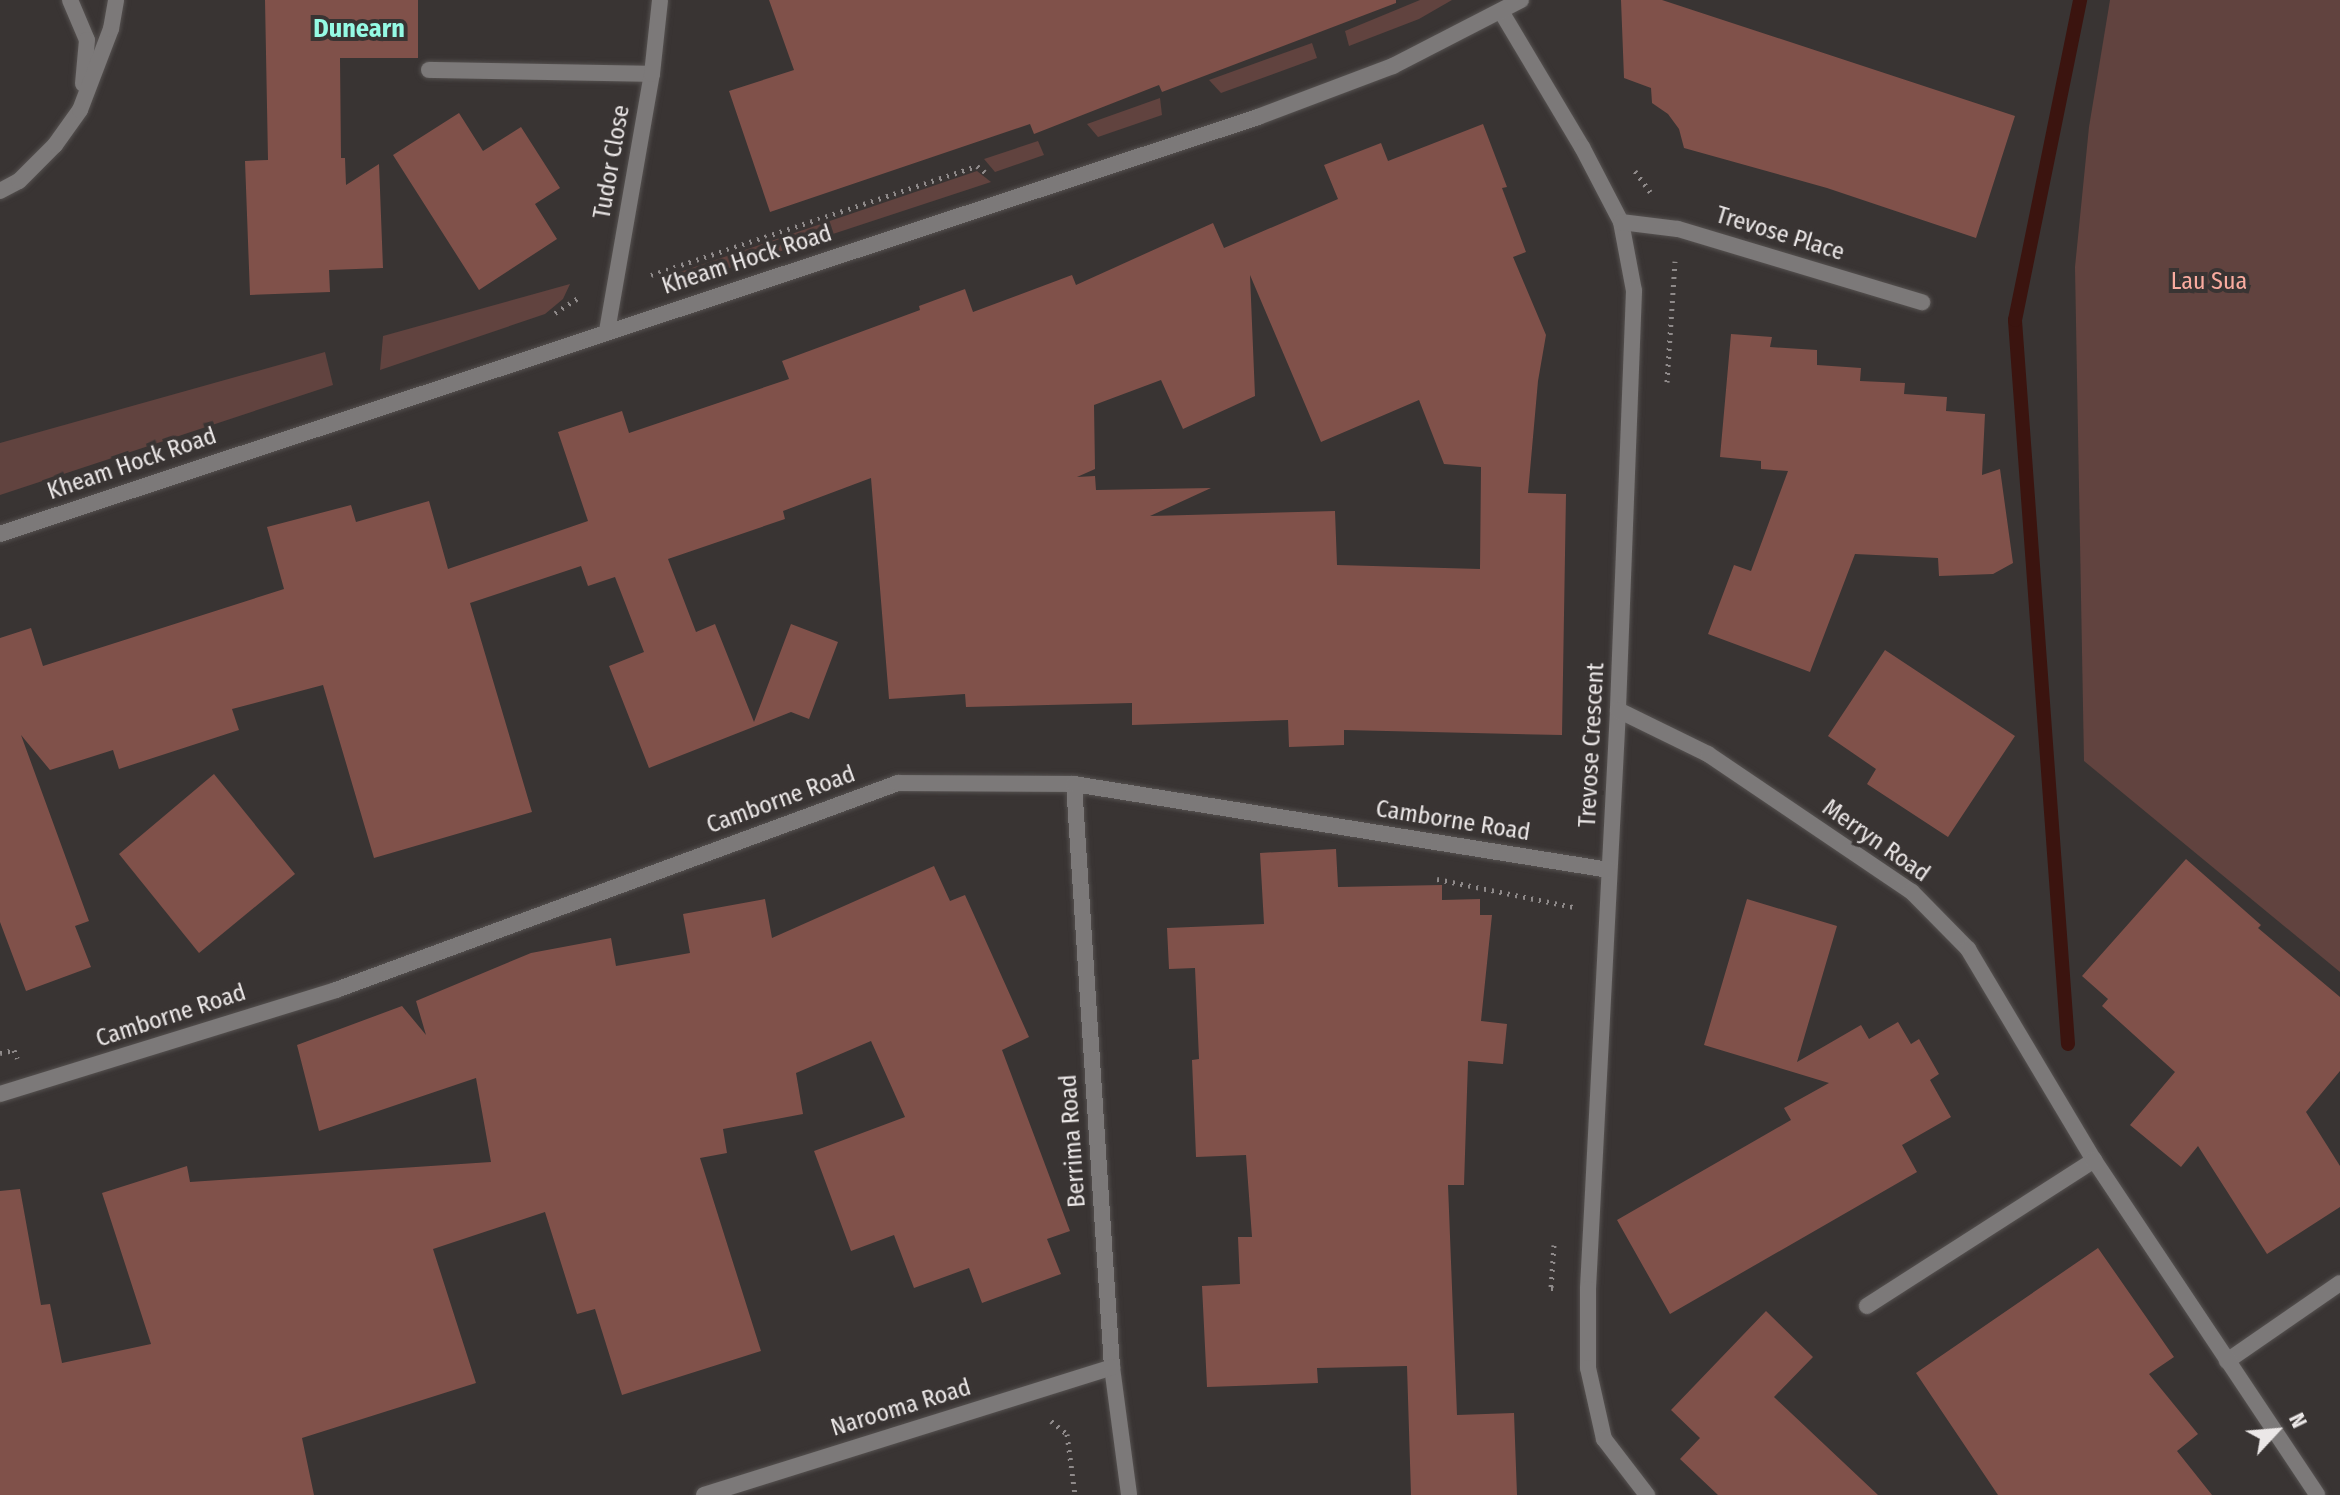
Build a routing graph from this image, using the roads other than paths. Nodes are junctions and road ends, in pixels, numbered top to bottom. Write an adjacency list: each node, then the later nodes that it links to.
1 (70, 0): 8 (street)
2 (116, 0): 8 (street)
3 (660, 0): 7 (street, Tudor Close)
4 (1521, 0): 5 (street, Kheam Hock Road)
5 (1499, 6): 10 (street, Trevose Crescent); 12 (street, Kheam Hock Road)
6 (429, 70): 7 (street)
7 (652, 74): 12 (street, Tudor Close)
8 (80, 110): 9 (street)
9 (0, 191)
10 (1621, 222): 11 (street, Trevose Place); 14 (street, Trevose Crescent)
11 (1922, 302)
12 (607, 331): 13 (street, Kheam Hock Road)
13 (0, 534)
14 (1618, 710): 16 (street, Trevose Crescent); 18 (street, Merryn Road)
15 (1074, 784): 16 (street, Camborne Road); 17 (street, Camborne Road); 22 (street, Berrima Road)
16 (1609, 870): 25 (street, Trevose Crescent)
17 (0, 1094)
18 (2094, 1160): 20 (street); 21 (street, Merryn Road)
19 (2340, 1283): 21 (street)
20 (1867, 1306)
21 (2227, 1361): 26 (street, Merryn Road)
22 (1112, 1367): 23 (street, Narooma Road); 24 (street, Berrima Road)
23 (704, 1495)
24 (1129, 1495)
25 (1647, 1495)
26 (2317, 1495)

